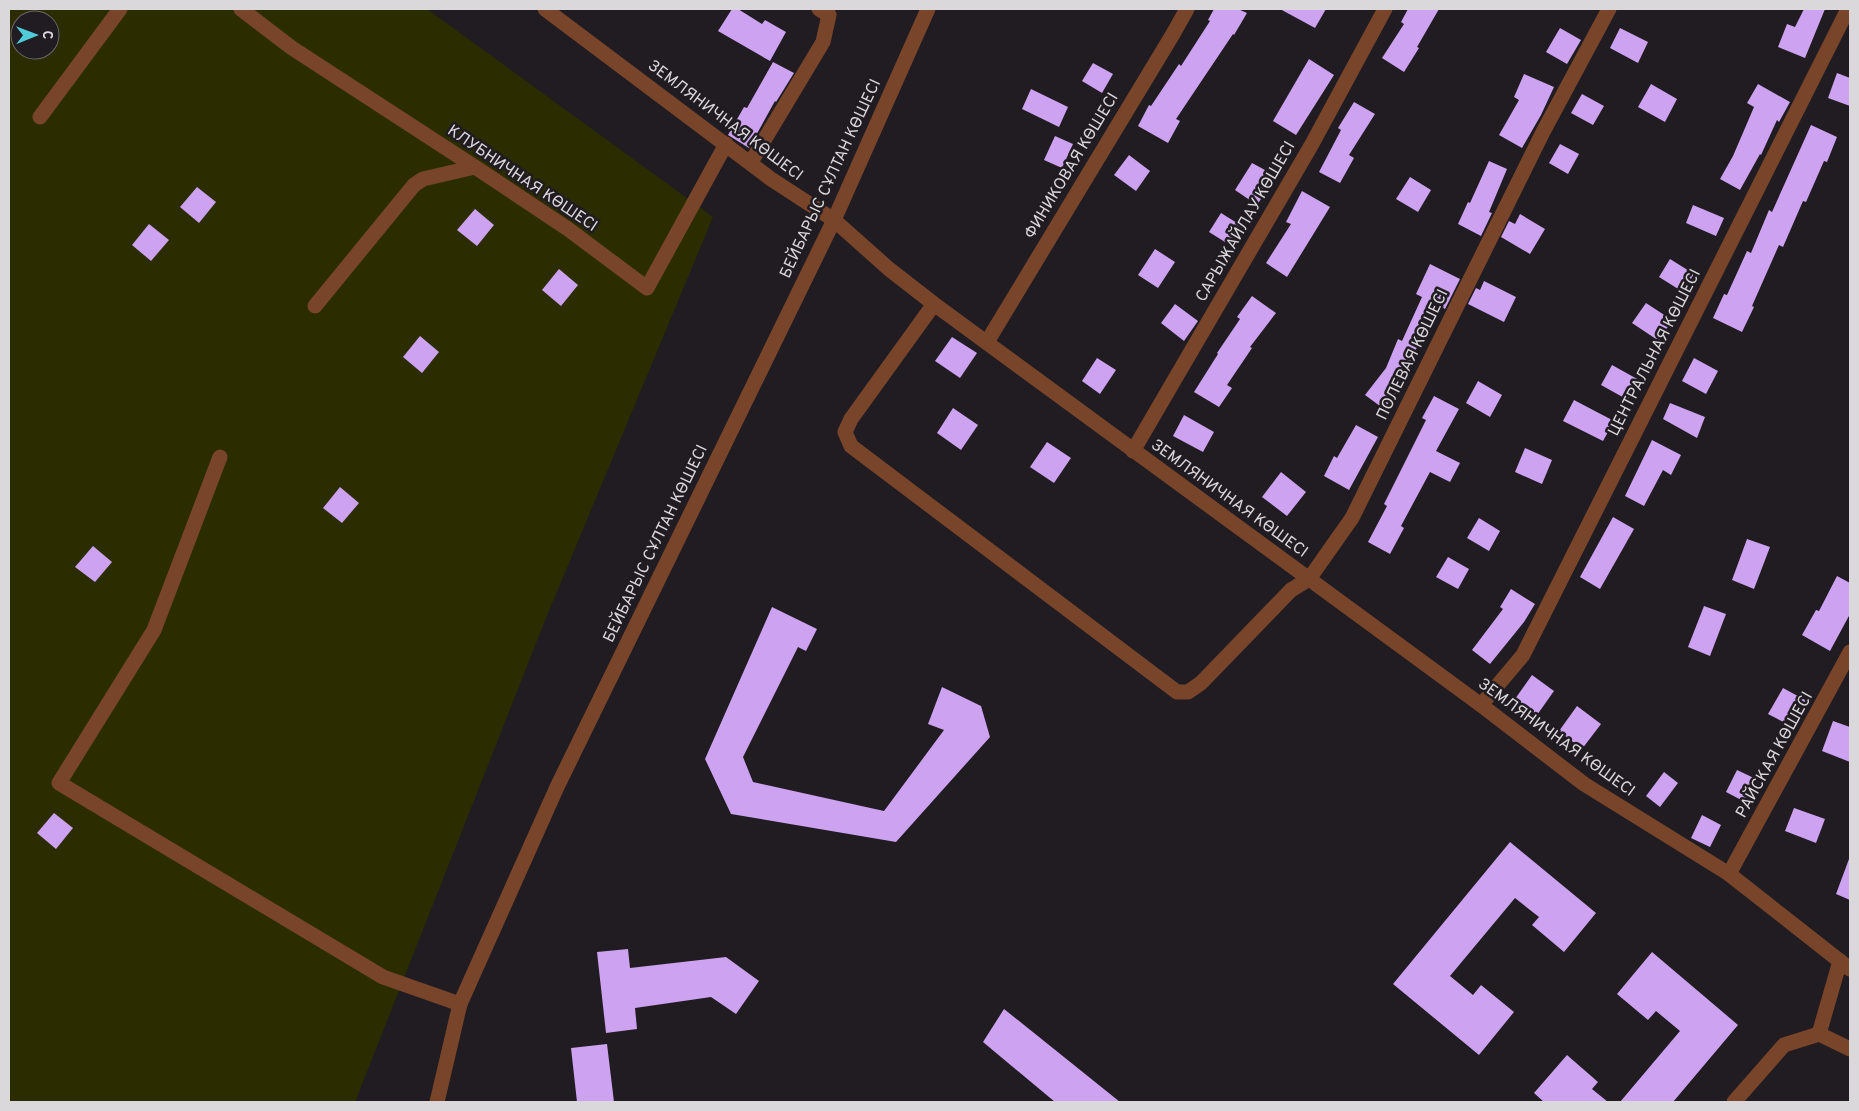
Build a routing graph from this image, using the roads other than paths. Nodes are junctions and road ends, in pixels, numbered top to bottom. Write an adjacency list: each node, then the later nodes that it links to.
1 (120, 9): 10 (street)
2 (241, 9): 13 (street, КЛУБНИЧНАЯ КӨШЕСІ)
3 (545, 9): 11 (street, ЗЕМЛЯНИЧНАЯ КӨШЕСІ)
4 (819, 9): 12 (street)
5 (928, 9): 14 (street, БЕЙБАРЫС СҰЛТАН КӨШЕСІ)
6 (1187, 9): 17 (street, ФИНИКОВАЯ КӨШЕСІ)
7 (1385, 9): 18 (street, САРЫЖАЙЛАУ КӨШЕСІ)
8 (1609, 9): 20 (street, ПОЛЕВАЯ КӨШЕСІ)
9 (1848, 9): 22 (street, ЦЕНТРАЛЬНАЯ КӨШЕСІ)
10 (40, 117)
11 (726, 144): 12 (street, ЗЕМЛЯНИЧНАЯ КӨШЕСІ); 13 (street, КЛУБНИЧНАЯ КӨШЕСІ)
12 (750, 162): 14 (street, ЗЕМЛЯНИЧНАЯ КӨШЕСІ)
13 (476, 167): 16 (street)
14 (834, 220): 15 (street, ЗЕМЛЯНИЧНАЯ КӨШЕСІ); 25 (street, БЕЙБАРЫС СҰЛТАН КӨШЕСІ)
15 (934, 304): 17 (street, ЗЕМЛЯНИЧНАЯ КӨШЕСІ); 20 (street, ПОЛЕВАЯ КӨШЕСІ)
16 (315, 306)
17 (987, 342): 18 (street, ЗЕМЛЯНИЧНАЯ КӨШЕСІ)
18 (1133, 451): 20 (street, ЗЕМЛЯНИЧНАЯ КӨШЕСІ)
19 (220, 457): 25 (street)
20 (1309, 579): 22 (street, ЗЕМЛЯНИЧНАЯ КӨШЕСІ)
21 (1850, 652): 23 (street, РАЙСКАЯ КӨШЕСІ)
22 (1481, 705): 23 (street, ЗЕМЛЯНИЧНАЯ КӨШЕСІ)
23 (1729, 874): 24 (street, ЗЕМЛЯНИЧНАЯ КӨШЕСІ)
24 (1845, 965): 26 (street, ЗЕМЛЯНИЧНАЯ КӨШЕСІ)
25 (460, 1004): 28 (street, БЕЙБАРЫС СҰЛТАН КӨШЕСІ)
26 (1819, 1034): 27 (street); 29 (street)
27 (1850, 1049)
28 (437, 1102)
29 (1734, 1102)

